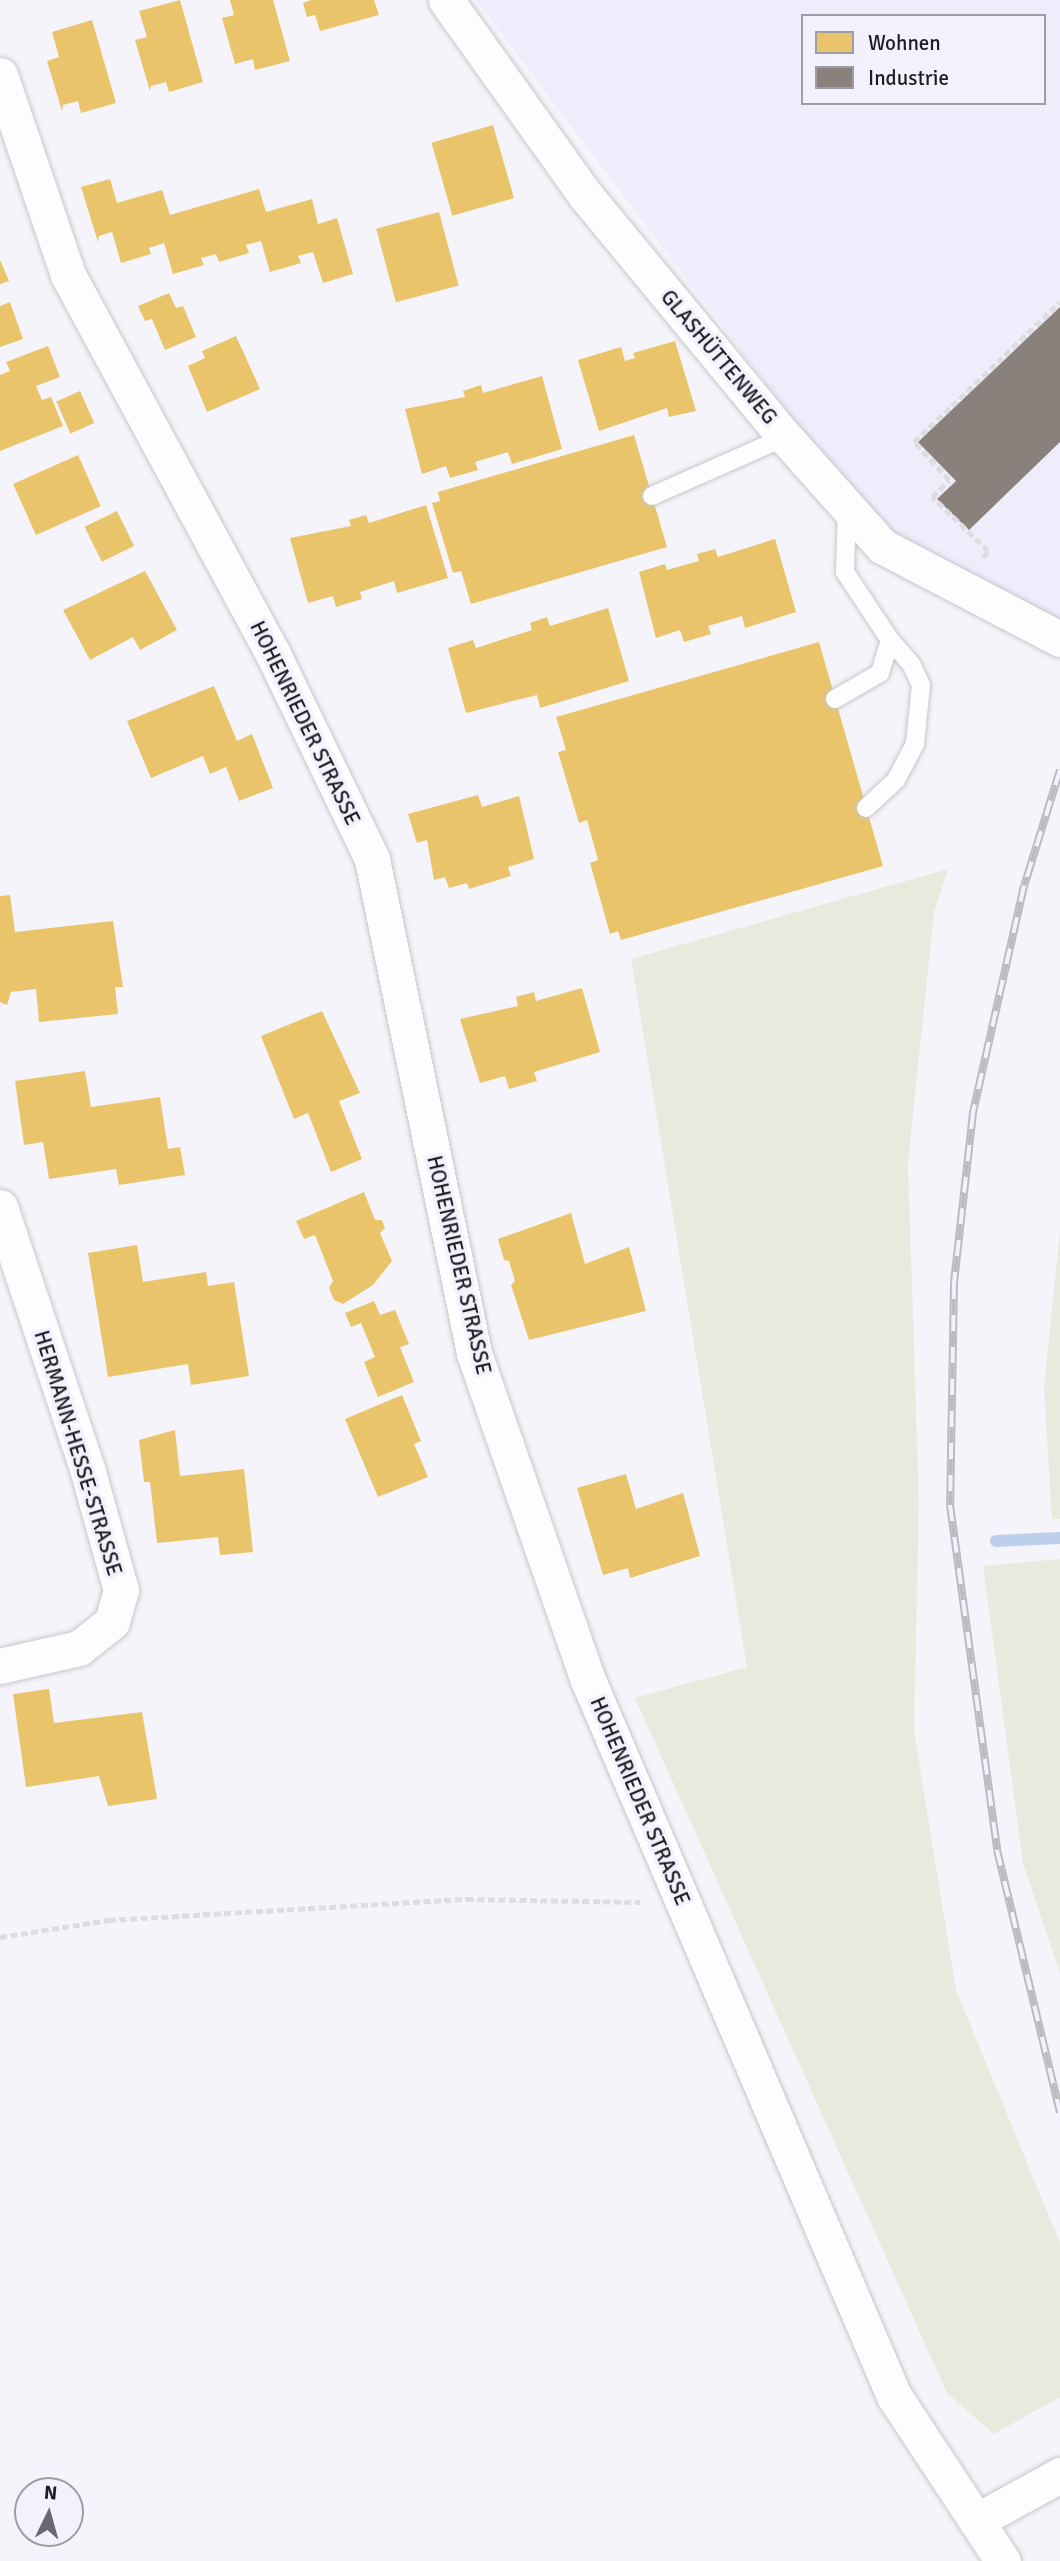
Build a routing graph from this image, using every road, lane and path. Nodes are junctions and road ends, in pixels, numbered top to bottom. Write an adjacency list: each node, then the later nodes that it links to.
1 (446, 0): 4 (street, GLASHÜTTENWEG)
2 (0, 75): 14 (street, HOHENRIEDER STRASSE)
3 (1060, 302): 7 (path)
4 (785, 437): 5 (lane); 6 (street, GLASHÜTTENWEG)
5 (652, 496)
6 (847, 507): 7 (street, GLASHÜTTENWEG); 9 (lane)
7 (956, 586): 8 (street, GLASHÜTTENWEG)
8 (1060, 639)
9 (890, 640): 10 (lane); 11 (lane)
10 (835, 699)
11 (866, 808)
12 (0, 1207): 13 (street, HERMANN-HESSE-STRASSE)
13 (0, 1666)
14 (683, 1902): 15 (path); 17 (street, HOHENRIEDER STRASSE)
15 (0, 1937)
16 (1060, 2475): 17 (street)
17 (978, 2520): 18 (street, HOHENRIEDER STRASSE)
18 (1003, 2561)

